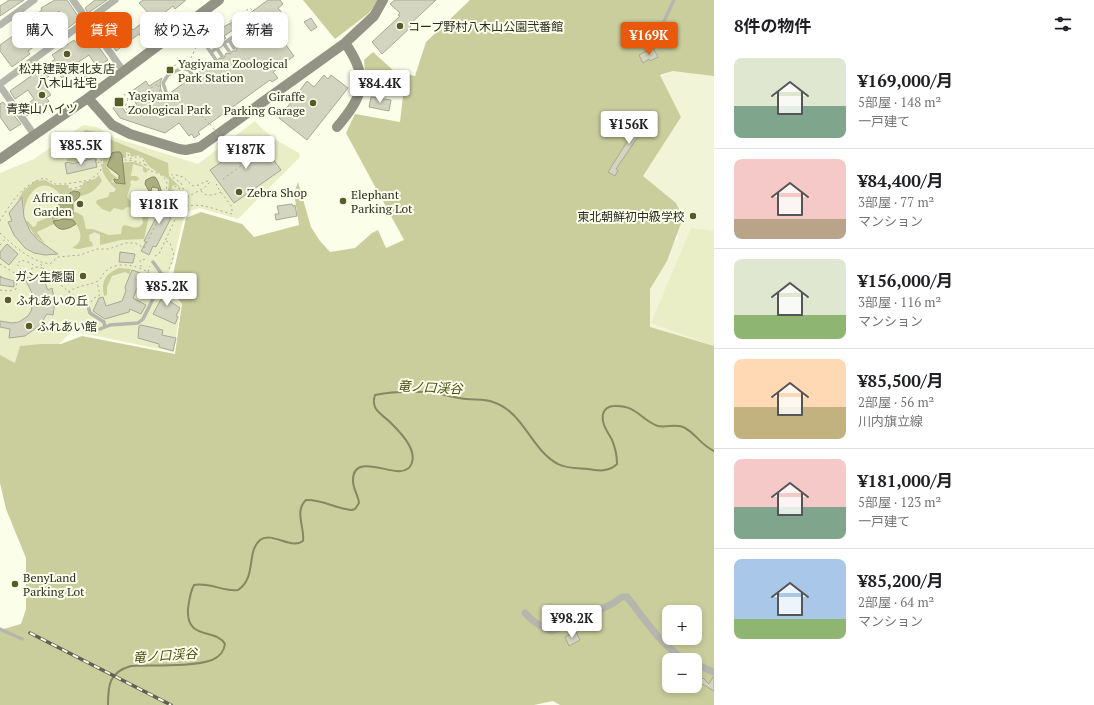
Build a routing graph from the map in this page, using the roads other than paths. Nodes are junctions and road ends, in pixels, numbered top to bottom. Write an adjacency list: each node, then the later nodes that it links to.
1 (34, 0): 10 (street)
2 (73, 0): 7 (street)
3 (115, 0): 8 (street)
4 (219, 0): 9 (street)
5 (383, 0): 15 (street)
6 (674, 0): 14 (lane)
7 (81, 12)
8 (98, 12)
9 (204, 12)
10 (0, 25)
11 (76, 28): 28 (street)
12 (232, 38): 13 (lane)
13 (229, 40): 16 (lane); 17 (lane)
14 (656, 40)
15 (345, 42): 30 (street); 31 (street)
16 (224, 44): 22 (lane)
17 (232, 45)
18 (107, 48): 26 (street)
19 (156, 48): 26 (street)
20 (208, 48): 23 (lane)
21 (217, 48): 23 (lane); 24 (lane)
22 (229, 51)
23 (211, 52): 25 (lane)
24 (222, 56)
25 (216, 60)
26 (124, 72): 30 (street)
27 (193, 76): 29 (lane)
28 (0, 85): 32 (street)
29 (167, 95)
30 (88, 98): 32 (street)
31 (337, 127)
32 (35, 136): 33 (street)
33 (0, 159)
34 (153, 262): 36 (lane)
35 (88, 306): 36 (lane)
36 (105, 327): 37 (lane)
37 (100, 329)
38 (525, 613): 41 (street)
39 (0, 629): 40 (lane)
40 (22, 639)
41 (674, 653)
42 (702, 667): 43 (street)
43 (714, 672)

